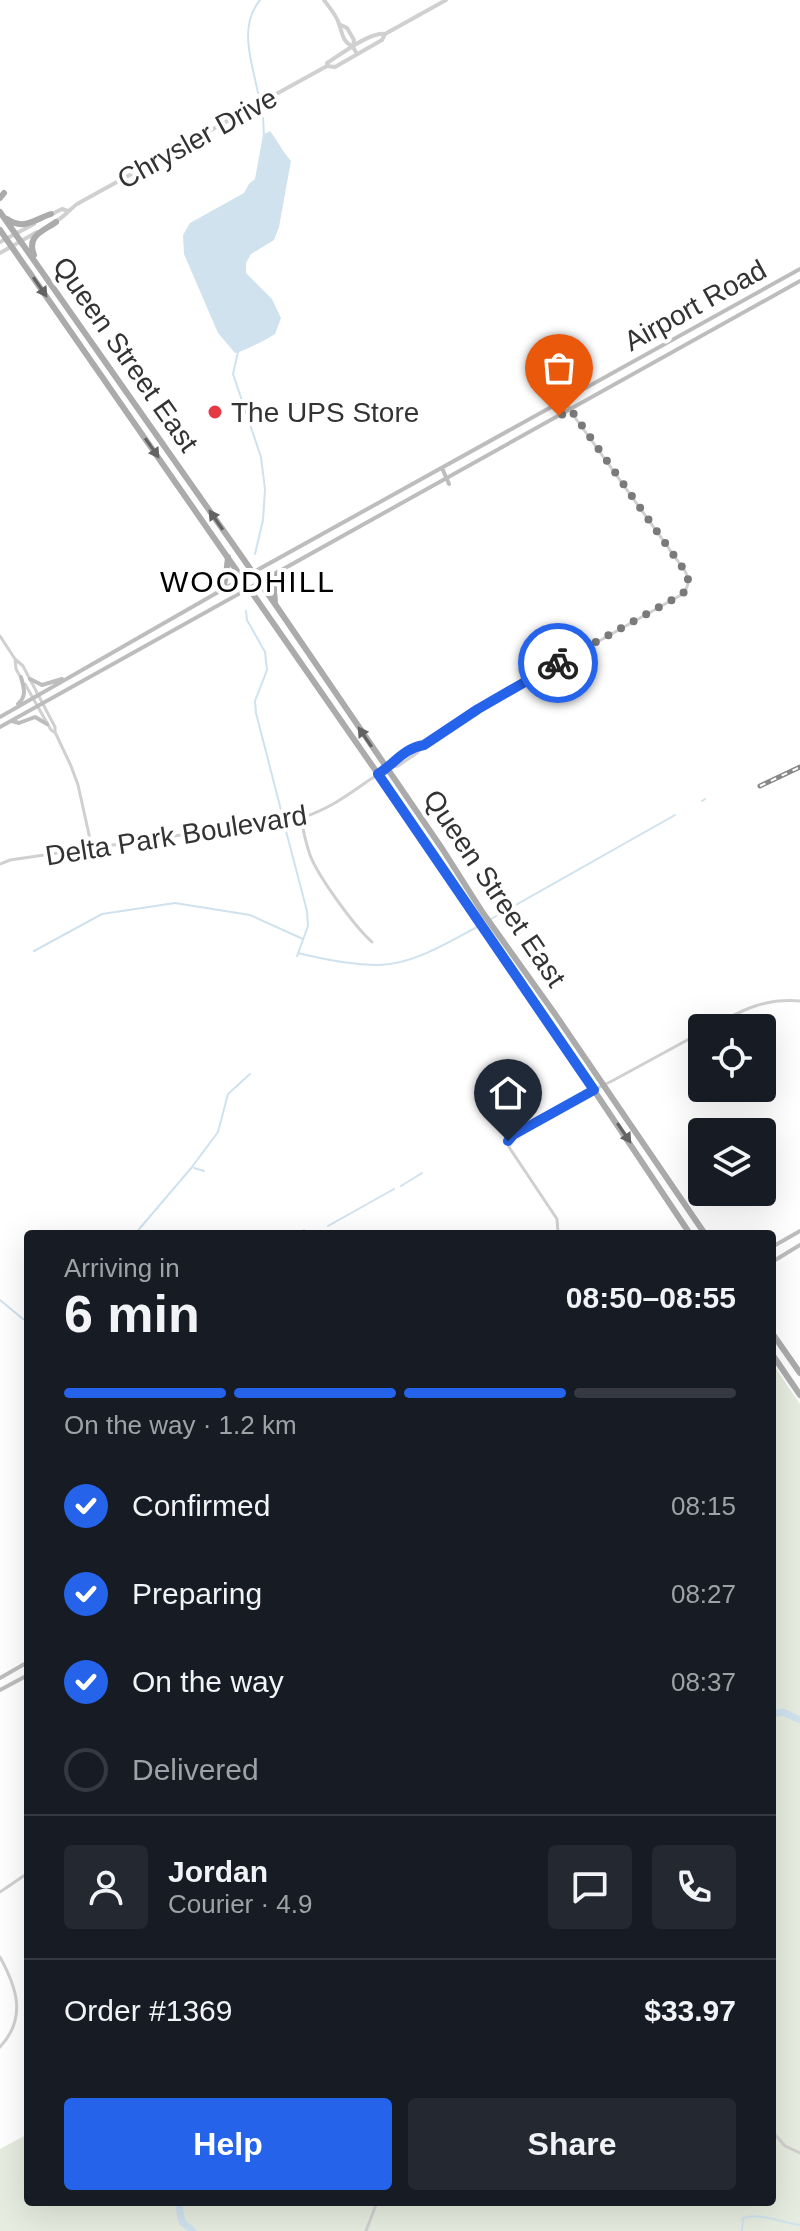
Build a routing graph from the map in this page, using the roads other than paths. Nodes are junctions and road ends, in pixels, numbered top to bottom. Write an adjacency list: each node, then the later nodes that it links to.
1 (324, 0): 4 (street)
2 (446, 0): 3 (street, Chrysler Drive)
3 (385, 34): 4 (street, Chrysler Drive); 5 (street, Chrysler Drive)
4 (353, 47): 5 (street); 6 (street, Chrysler Drive)
5 (357, 54): 6 (street, Chrysler Drive)
6 (327, 66): 8 (street, Chrysler Drive)
7 (0, 211): 9 (main road); 12 (main road, Queen Street East)
8 (68, 211): 9 (street, Chrysler Drive); 10 (street, Chrysler Drive)
9 (51, 214): 12 (street, Chrysler Drive)
10 (56, 222): 14 (street, Chrysler Drive); 18 (main road)
11 (0, 230): 13 (main road, Queen Street East)
12 (15, 234): 13 (street, Chrysler Drive); 14 (main road, Queen Street East)
13 (3, 241): 15 (main road, Queen Street East)
14 (20, 241): 15 (street, Chrysler Drive); 18 (main road, Queen Street East)
15 (11, 246): 16 (street, Chrysler Drive); 24 (main road, Queen Street East, one-way to 24)
16 (0, 253)
17 (800, 269): 20 (main road, Airport Road)
18 (44, 275): 25 (main road, Queen Street East, one-way to 18)
19 (800, 281): 21 (main road, Airport Road)
20 (566, 401): 21 (street); 22 (main road, Airport Road)
21 (571, 410): 23 (main road, Airport Road); 48 (street)
22 (442, 468): 23 (main road); 25 (main road, Airport Road)
23 (448, 481): 26 (main road, Airport Road)
24 (228, 557): 27 (main road, Queen Street East); 30 (main road)
25 (253, 573): 27 (main road, Airport Road); 28 (main road, Queen Street East)
26 (278, 573): 28 (main road, Airport Road); 31 (main road)
27 (243, 579): 29 (main road, Queen Street East); 30 (main road, Airport Road)
28 (260, 583): 29 (main road, Airport Road); 31 (main road, Queen Street East)
29 (250, 589): 39 (main road, Queen Street East); 40 (main road, Airport Road)
30 (223, 590): 36 (main road, Airport Road)
31 (275, 604): 42 (main road, Queen Street East)
32 (0, 636): 33 (street)
33 (15, 659): 34 (street); 35 (street)
34 (21, 677): 38 (street); 41 (main road)
35 (30, 679): 36 (main road); 37 (street)
36 (65, 679): 37 (main road, Airport Road)
37 (38, 694): 38 (main road, Airport Road); 40 (street)
38 (32, 698): 40 (street); 41 (main road, Airport Road)
39 (329, 702): 42 (main road); 50 (main road, Queen Street East)
40 (40, 704): 44 (main road, Airport Road); 45 (street); 47 (street)
41 (12, 710): 43 (main road, Airport Road)
42 (349, 713): 49 (main road, Queen Street East, one-way to 42)
43 (0, 717)
44 (12, 721): 45 (main road); 46 (main road, Airport Road)
45 (47, 724): 47 (street)
46 (0, 727)
47 (55, 732): 52 (street)
48 (424, 745): 49 (street); 49 (street)
49 (387, 768): 50 (street, Delta Park Boulevard); 54 (main road, Queen Street East)
50 (378, 774): 51 (street, Delta Park Boulevard); 54 (main road, Queen Street East)
51 (301, 818): 52 (street, Delta Park Boulevard); 55 (street)
52 (92, 848): 53 (street, Delta Park Boulevard)
53 (0, 864)
54 (479, 915): 56 (main road, Queen Street East)
55 (372, 942)
56 (500, 945): 60 (main road, Queen Street East); 61 (main road, Queen Street East)
57 (800, 1001): 58 (street)
58 (736, 1014)
59 (688, 1039): 60 (street)
60 (603, 1085): 61 (street); 64 (main road, Queen Street East)
61 (594, 1090): 62 (street); 63 (main road, Queen Street East, one-way to 63)
62 (558, 1230)
63 (687, 1230)
64 (702, 1230)
65 (800, 1231): 66 (main road)
66 (776, 1245)
67 (800, 1245): 68 (main road)
68 (776, 1260)
69 (776, 1339): 71 (main road)
70 (776, 1360): 72 (main road)
71 (800, 1373)
72 (800, 1395)
73 (24, 1664): 75 (main road)
74 (24, 1677): 76 (main road)
75 (0, 1678)
76 (0, 1690)
77 (24, 1876): 78 (street)
78 (0, 1892)
79 (0, 1957): 80 (street)
80 (0, 2047)
81 (776, 2136): 82 (street)
82 (800, 2153)
83 (375, 2206): 84 (street)
84 (366, 2231)

